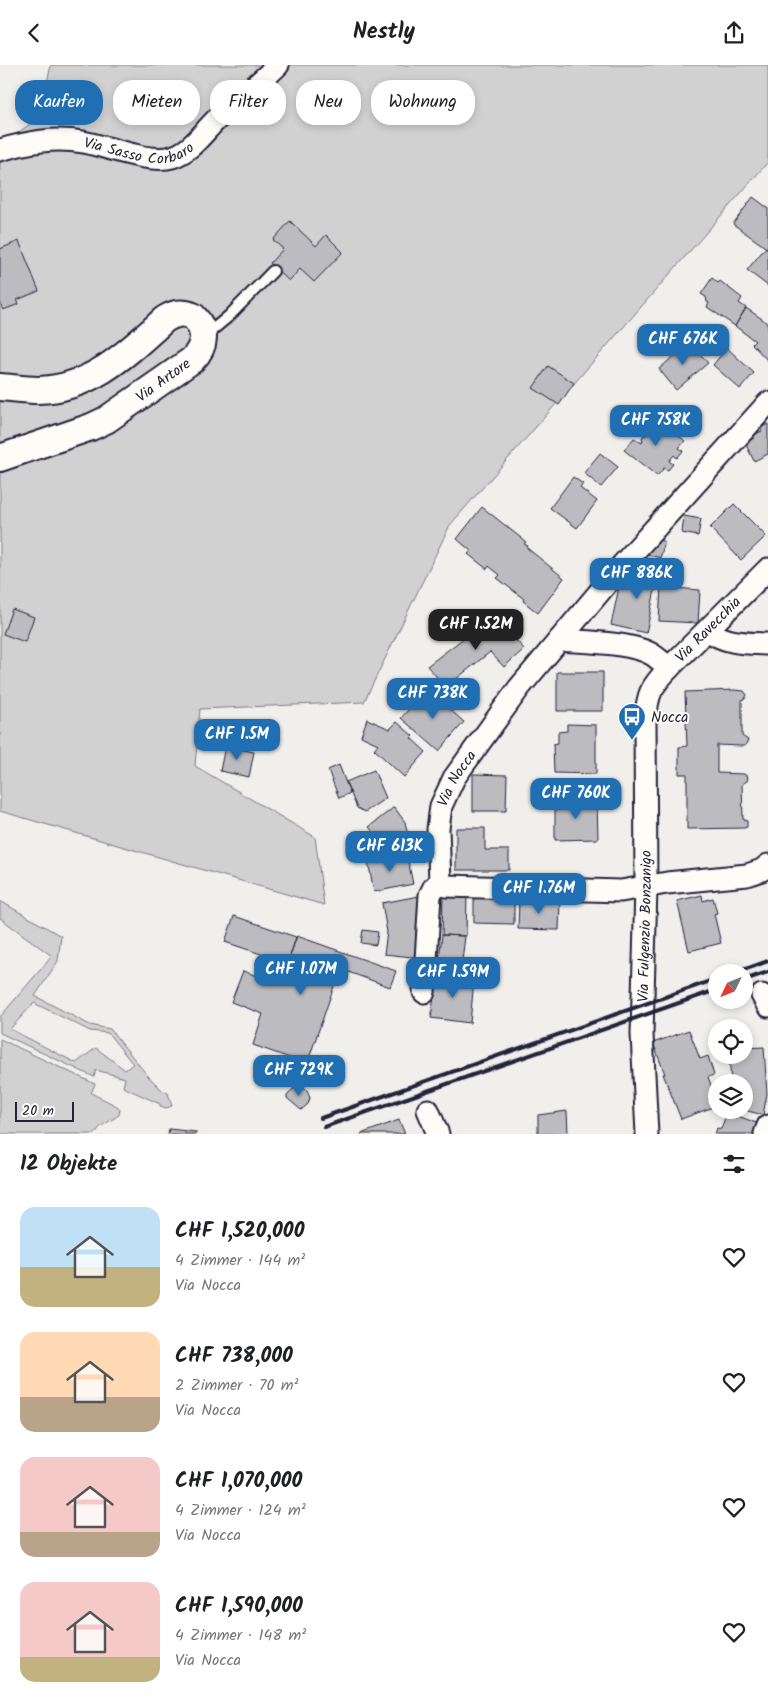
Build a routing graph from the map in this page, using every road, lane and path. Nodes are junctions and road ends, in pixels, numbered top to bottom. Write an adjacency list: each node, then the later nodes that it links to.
1 (278, 65): 2 (street, Via Sasso Corbaro)
2 (0, 150)
3 (273, 271): 4 (lane)
4 (204, 337): 5 (street); 7 (street, Via Artore)
5 (0, 387)
6 (768, 403): 10 (street, Via Nocca)
7 (0, 458)
8 (768, 569): 9 (street, Via Ravecchia)
9 (708, 630): 11 (street); 12 (street, Via Ravecchia)
10 (559, 640): 12 (street); 14 (street, Via Nocca)
11 (768, 644)
12 (669, 668): 15 (street, Via Fulgenzio Bonzanigo)
13 (768, 865): 15 (street)
14 (440, 882): 15 (street); 16 (street, Via Nocca)
15 (646, 887): 20 (street, Via Fulgenzio Bonzanigo)
16 (424, 992)
17 (428, 1110): 19 (street)
18 (768, 1126): 21 (street)
19 (438, 1134)
20 (647, 1134)
21 (765, 1134)

